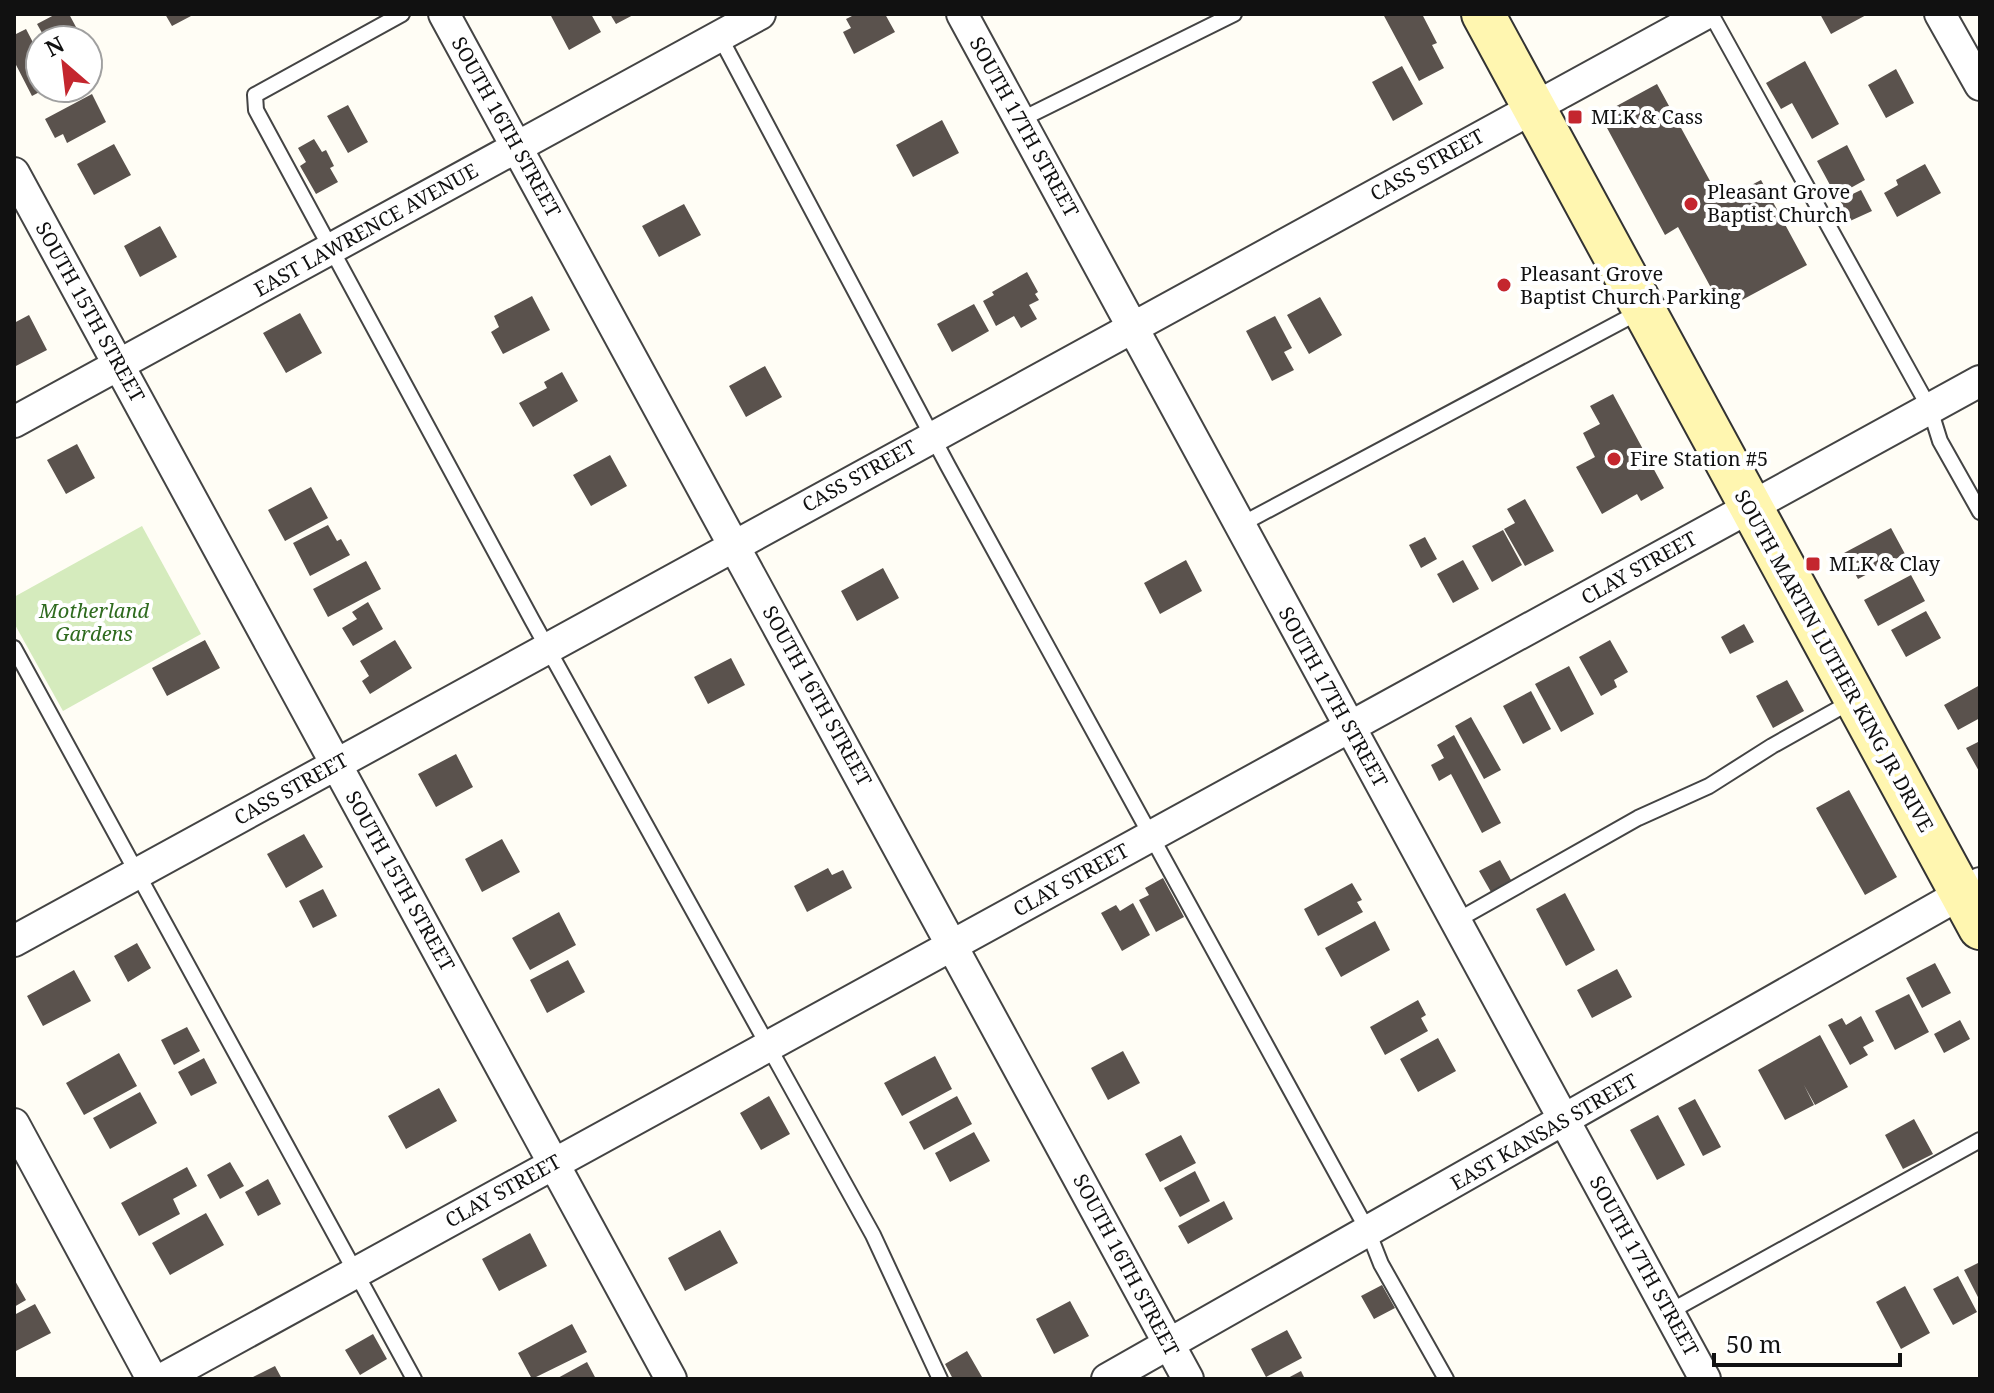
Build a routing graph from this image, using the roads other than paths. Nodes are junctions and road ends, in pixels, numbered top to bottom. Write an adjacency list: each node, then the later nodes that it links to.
1 (402, 14): 16 (lane)
2 (444, 14): 14 (street, SOUTH 16TH STREET)
3 (760, 14): 10 (street, EAST LAWRENCE AVENUE)
4 (962, 14): 13 (street, SOUTH 17TH STREET)
5 (1234, 14): 13 (lane)
6 (1483, 14): 12 (street, SOUTH MARTIN LUTHER KING JR DRIVE)
7 (1705, 14): 12 (street, CASS STREET)
8 (1711, 14): 21 (lane)
9 (1940, 14): 11 (street)
10 (720, 37): 14 (street, EAST LAWRENCE AVENUE); 23 (lane)
11 (1980, 85)
12 (1533, 107): 17 (street, SOUTH MARTIN LUTHER KING JR DRIVE); 18 (street, CASS STREET)
13 (1020, 120): 18 (street, SOUTH 17TH STREET)
14 (517, 147): 16 (street, EAST LAWRENCE AVENUE); 27 (street, SOUTH 16TH STREET)
15 (14, 173): 19 (street, SOUTH 15TH STREET)
16 (330, 250): 19 (street, EAST LAWRENCE AVENUE); 29 (lane)
17 (1643, 310): 24 (street, SOUTH MARTIN LUTHER KING JR DRIVE); 26 (lane)
18 (1132, 327): 23 (street, CASS STREET); 26 (street, SOUTH 17TH STREET)
19 (118, 365): 22 (street, EAST LAWRENCE AVENUE); 32 (street, SOUTH 15TH STREET)
20 (1980, 381): 21 (street, CLAY STREET)
21 (1930, 409): 24 (street, CLAY STREET); 25 (lane)
22 (14, 422)
23 (932, 436): 27 (street, CASS STREET); 33 (lane)
24 (1750, 508): 30 (street, SOUTH MARTIN LUTHER KING JR DRIVE); 31 (street, CLAY STREET)
25 (1980, 512)
26 (1240, 525): 31 (street, SOUTH 17TH STREET)
27 (734, 545): 29 (street, CASS STREET); 38 (street, SOUTH 16TH STREET)
28 (14, 648): 34 (lane)
29 (548, 648): 32 (street, CASS STREET); 39 (lane)
30 (1855, 700): 35 (street, SOUTH MARTIN LUTHER KING JR DRIVE); 36 (lane)
31 (1350, 726): 33 (street, CLAY STREET); 36 (street, SOUTH 17TH STREET)
32 (336, 765): 34 (street, CASS STREET); 43 (street, SOUTH 15TH STREET)
33 (1152, 834): 38 (street, CLAY STREET); 44 (lane)
34 (138, 873): 37 (street, CASS STREET); 45 (lane)
35 (1974, 901): 40 (street, EAST KANSAS STREET)
36 (1456, 921): 40 (street, SOUTH 17TH STREET)
37 (14, 941)
38 (953, 945): 39 (street, CLAY STREET); 47 (street, SOUTH 16TH STREET)
39 (768, 1047): 43 (street, CLAY STREET); 52 (lane)
40 (1564, 1120): 44 (street, EAST KANSAS STREET); 46 (street, SOUTH 17TH STREET)
41 (14, 1124): 48 (street)
42 (1980, 1140): 46 (lane)
43 (553, 1163): 45 (street, CLAY STREET); 51 (street, SOUTH 15TH STREET)
44 (1368, 1231): 47 (street, EAST KANSAS STREET); 55 (lane)
45 (355, 1273): 49 (street, CLAY STREET); 50 (lane)
46 (1669, 1312): 56 (street, SOUTH 17TH STREET)
47 (1169, 1345): 53 (street, EAST KANSAS STREET); 54 (street, SOUTH 16TH STREET)
48 (152, 1379)
49 (162, 1379)
50 (414, 1379)
51 (671, 1379)
52 (940, 1379)
53 (1107, 1379)
54 (1188, 1379)
55 (1446, 1379)
56 (1705, 1379)

